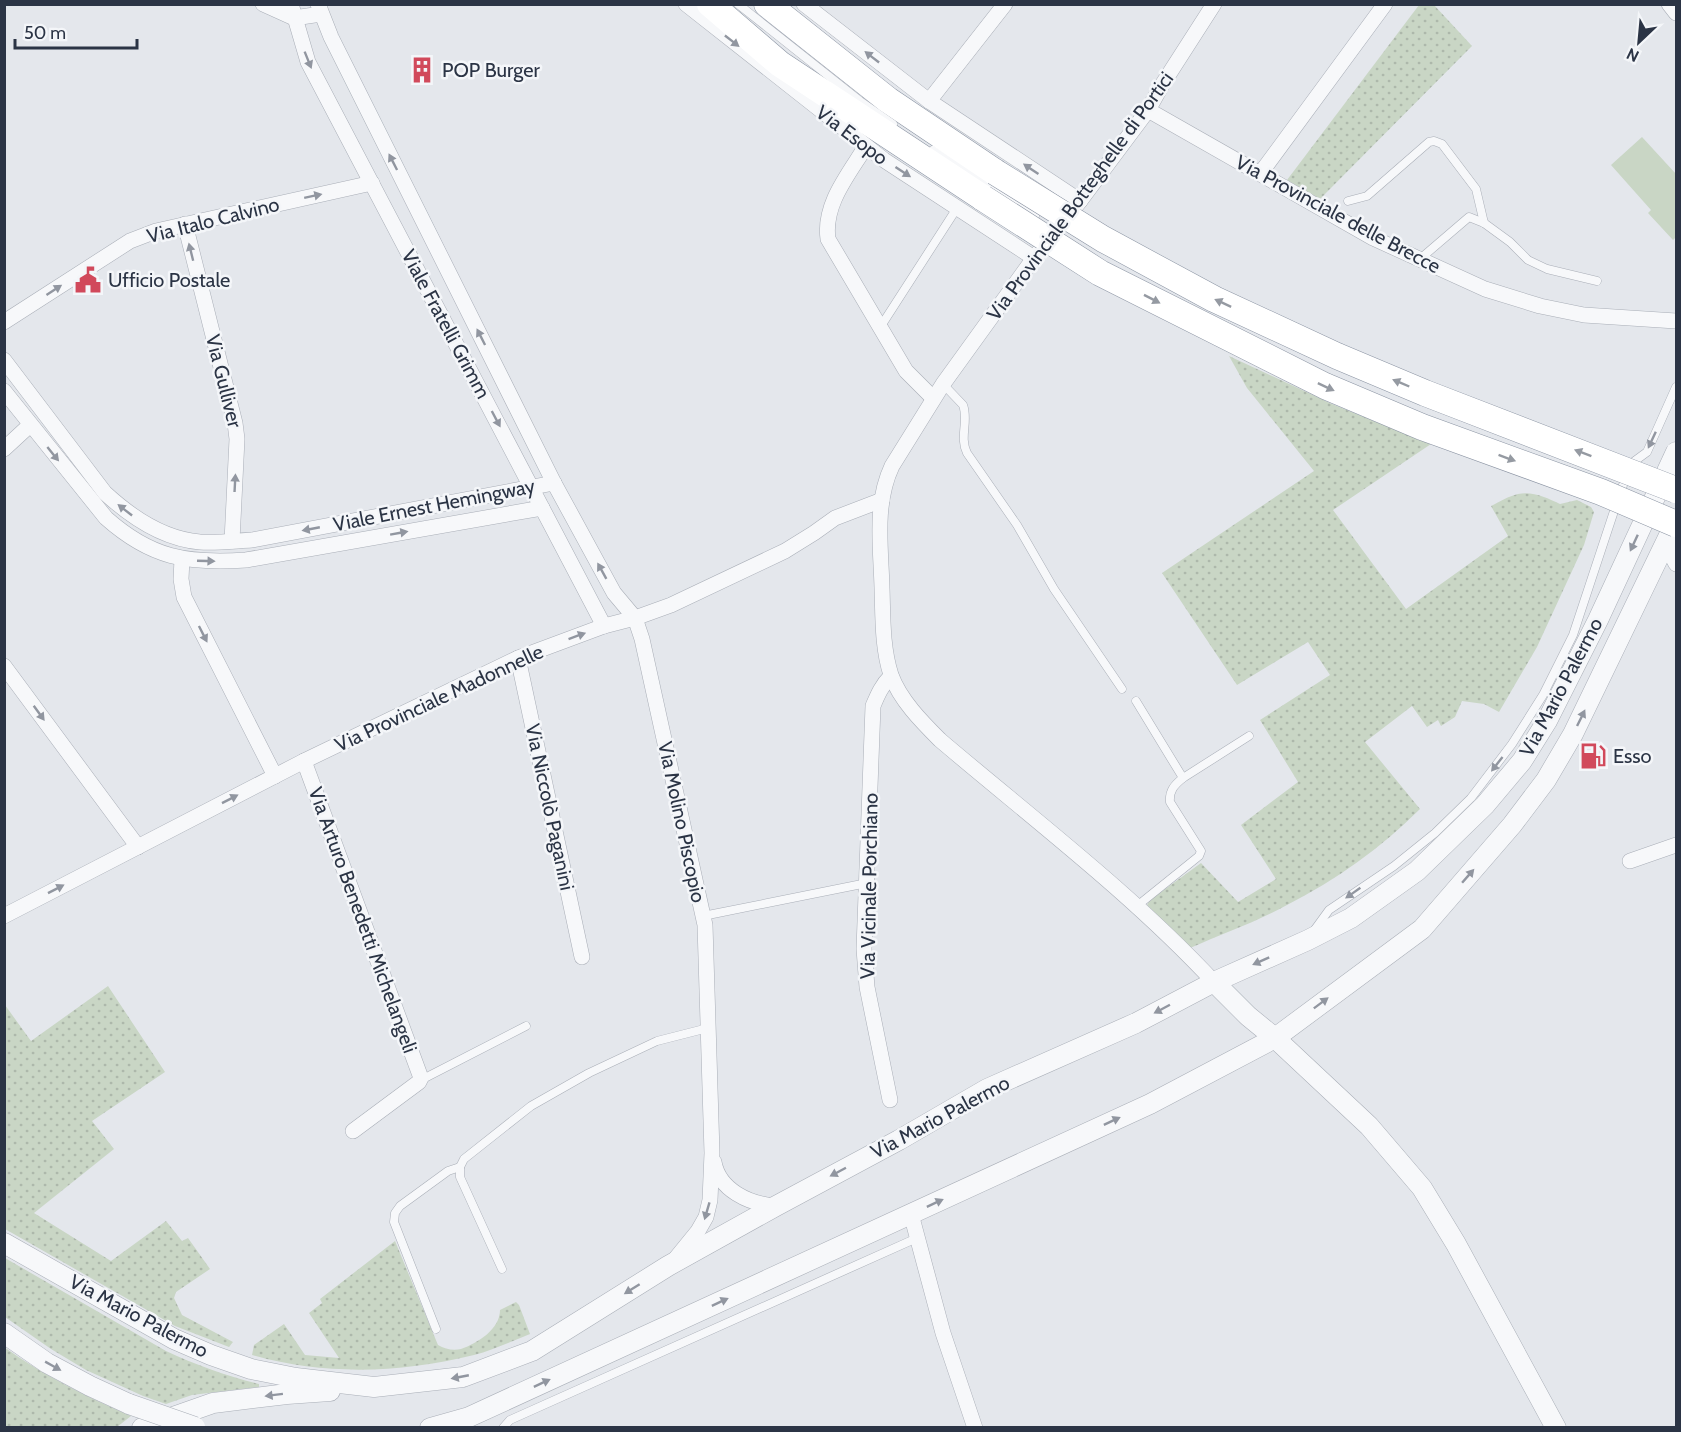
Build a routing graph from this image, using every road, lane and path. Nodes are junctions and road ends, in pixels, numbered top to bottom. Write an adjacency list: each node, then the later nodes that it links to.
1 (262, 4): 12 (street)
2 (308, 4): 11 (street, Viale Fratelli Grimm)
3 (738, 4): 16 (lane, Via Esopo)
4 (767, 4): 45 (highway, one-way to 4, bridge)
5 (804, 4): 14 (street, one-way to 5)
6 (1005, 4): 14 (street)
7 (1214, 4): 15 (street, Via Provinciale Botteghelle di Portici)
8 (1385, 4): 19 (street)
9 (1669, 4): 13 (street)
10 (700, 7): 18 (street, Via Esopo, one-way to 18); 48 (highway, one-way to 48, bridge)
11 (320, 9): 12 (street); 43 (street, Viale Fratelli Grimm, one-way to 11)
12 (293, 11): 20 (street, Viale Fratelli Grimm, one-way to 20)
13 (1677, 12)
14 (929, 101): 21 (street, one-way to 14)
15 (1148, 110): 19 (street, Via Provinciale delle Brecce); 22 (street, Via Provinciale Botteghelle di Portici)
16 (903, 131)
17 (922, 143): 25 (lane)
18 (866, 146): 24 (street, Via Esopo, one-way to 24); 34 (street)
19 (1260, 174): 30 (street, Via Provinciale delle Brecce)
20 (372, 183): 27 (street, Via Italo Calvino, one-way to 20); 44 (street, Viale Fratelli Grimm, one-way to 44)
21 (1060, 188): 22 (street); 25 (lane)
22 (1080, 201): 29 (street, Via Provinciale Botteghelle di Portici)
23 (1348, 201): 26 (lane)
24 (957, 208): 29 (street, Via Esopo); 34 (lane)
25 (1035, 216): 28 (lane)
26 (1484, 223): 30 (lane); 31 (lane)
27 (185, 224): 33 (street, Via Italo Calvino, one-way to 27); 49 (street, Via Gulliver, one-way to 27)
28 (1025, 231)
29 (1034, 258): 36 (street, Via Provinciale Botteghelle di Portici)
30 (1419, 260): 32 (street, Via Provinciale delle Brecce)
31 (1597, 281)
32 (1677, 321)
33 (4, 322)
34 (881, 326): 39 (street)
35 (4, 360): 49 (street, Viale Ernest Hemingway, one-way to 35)
36 (943, 384): 39 (street, Via Provinciale Botteghelle di Portici); 57 (lane)
37 (1677, 387): 70 (lane, one-way to 70)
38 (4, 391): 40 (street, Viale Ernest Hemingway)
39 (933, 398): 46 (street, Via Provinciale Botteghelle di Portici)
40 (30, 425): 41 (street); 50 (street, Viale Ernest Hemingway, one-way to 50)
41 (4, 449)
42 (1677, 452): 70 (street, Via Mario Palermo, one-way to 70)
43 (554, 483): 44 (street, Viale Ernest Hemingway); 47 (street, Viale Ernest Hemingway); 52 (street, Viale Fratelli Grimm, one-way to 43)
44 (531, 487): 47 (street, Viale Fratelli Grimm); 49 (street, Viale Ernest Hemingway, one-way to 49)
45 (1677, 490)
46 (882, 501): 52 (street, Via Provinciale Madonnelle); 56 (street, Via Provinciale Botteghelle di Portici)
47 (542, 508): 50 (street, Viale Ernest Hemingway, one-way to 47); 53 (street, Viale Fratelli Grimm)
48 (1673, 530): 51 (street); 75 (street, Via Mario Palermo, one-way to 48)
49 (232, 541)
50 (182, 559): 61 (street, one-way to 61)
51 (1677, 564)
52 (635, 618): 53 (street, Via Provinciale Madonnelle); 69 (street, Via Molino Piscopio)
53 (604, 626): 54 (street, Via Provinciale Madonnelle, one-way to 53)
54 (518, 658): 60 (street, Via Provinciale Madonnelle); 71 (street, Via Niccolò Paganini)
55 (4, 666): 64 (street, one-way to 64)
56 (891, 676): 66 (street, Via Vicinale Porchiano); 67 (street, Via Provinciale Botteghelle di Portici)
57 (1122, 689)
58 (1136, 701): 62 (lane)
59 (1249, 736): 62 (lane)
60 (304, 760): 61 (street, Via Provinciale Madonnelle); 76 (street, Via Arturo Benedetti Michelangeli)
61 (275, 776): 64 (street, Via Provinciale Madonnelle, one-way to 61)
62 (1183, 778): 67 (lane)
63 (1677, 845): 65 (street)
64 (138, 847): 68 (street, Via Provinciale Madonnelle, one-way to 64)
65 (1630, 861)
66 (867, 883): 69 (lane); 77 (street, Via Vicinale Porchiano)
67 (1137, 906): 72 (street, Via Provinciale Botteghelle di Portici)
68 (4, 916)
69 (703, 916): 74 (street, Via Molino Piscopio)
70 (1308, 940): 72 (street, Via Mario Palermo, one-way to 72)
71 (582, 957)
72 (1214, 982): 75 (street); 81 (street, Via Mario Palermo, one-way to 81)
73 (526, 1026): 76 (lane, Via Arturo Benedetti Michelangeli)
74 (708, 1028): 79 (street, Via Molino Piscopio); 80 (lane)
75 (1275, 1038): 82 (street, Via Mario Palermo, one-way to 75); 95 (street)
76 (421, 1080): 78 (street, Via Arturo Benedetti Michelangeli)
77 (890, 1101)
78 (353, 1131)
79 (712, 1153): 81 (street, Via Molino Piscopio); 85 (street, Via Molino Piscopio, one-way to 85)
80 (460, 1167): 86 (lane); 87 (lane)
81 (776, 1206): 85 (street, Via Mario Palermo)
82 (911, 1214): 83 (street); 92 (street, Via Mario Palermo, one-way to 82)
83 (918, 1238): 93 (lane); 94 (street)
84 (4, 1243): 89 (street, Via Mario Palermo)
85 (668, 1266): 89 (street, Via Mario Palermo, one-way to 89)
86 (502, 1269)
87 (436, 1329)
88 (4, 1333): 90 (street, one-way to 90, bridge)
89 (375, 1388): 91 (street, one-way to 91)
90 (196, 1427)
91 (142, 1428)
92 (430, 1428)
93 (503, 1428)
94 (975, 1428)
95 (1556, 1428)

